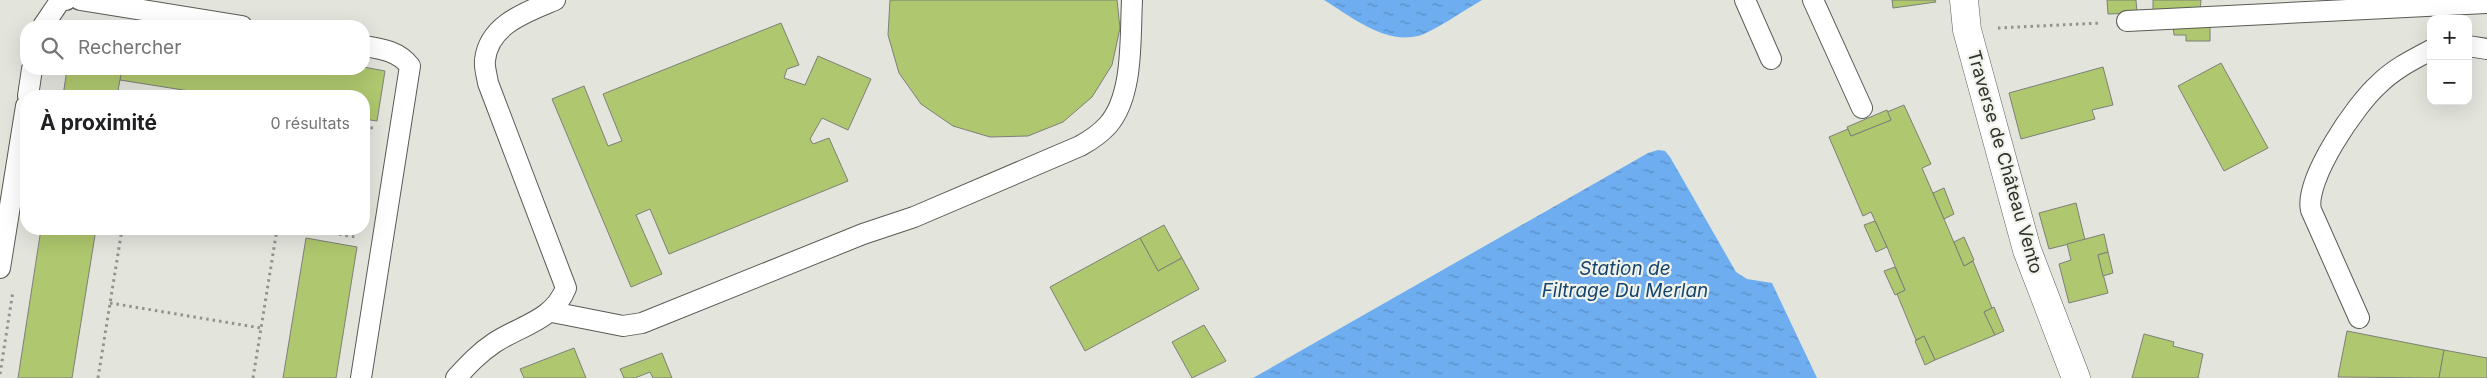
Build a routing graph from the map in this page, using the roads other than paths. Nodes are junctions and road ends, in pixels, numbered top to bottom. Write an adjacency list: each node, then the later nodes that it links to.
1 (66, 0): 9 (lane)
2 (80, 0): 10 (lane)
3 (555, 0): 22 (lane)
4 (1132, 0): 22 (lane)
5 (1745, 0): 16 (lane)
6 (1813, 0): 19 (lane)
7 (1964, 0): 26 (street, Traverse de Château Vento)
8 (2487, 3): 11 (lane)
9 (47, 20)
10 (205, 20)
11 (2127, 21)
12 (370, 47): 24 (lane)
13 (2472, 47): 14 (lane)
14 (2487, 49)
15 (2427, 52): 23 (lane)
16 (1772, 59)
17 (31, 75): 18 (lane)
18 (29, 90)
19 (1862, 108)
20 (20, 143): 21 (lane)
21 (0, 268)
22 (552, 312): 25 (lane)
23 (2359, 318)
24 (362, 378)
25 (456, 378)
26 (2076, 378)

